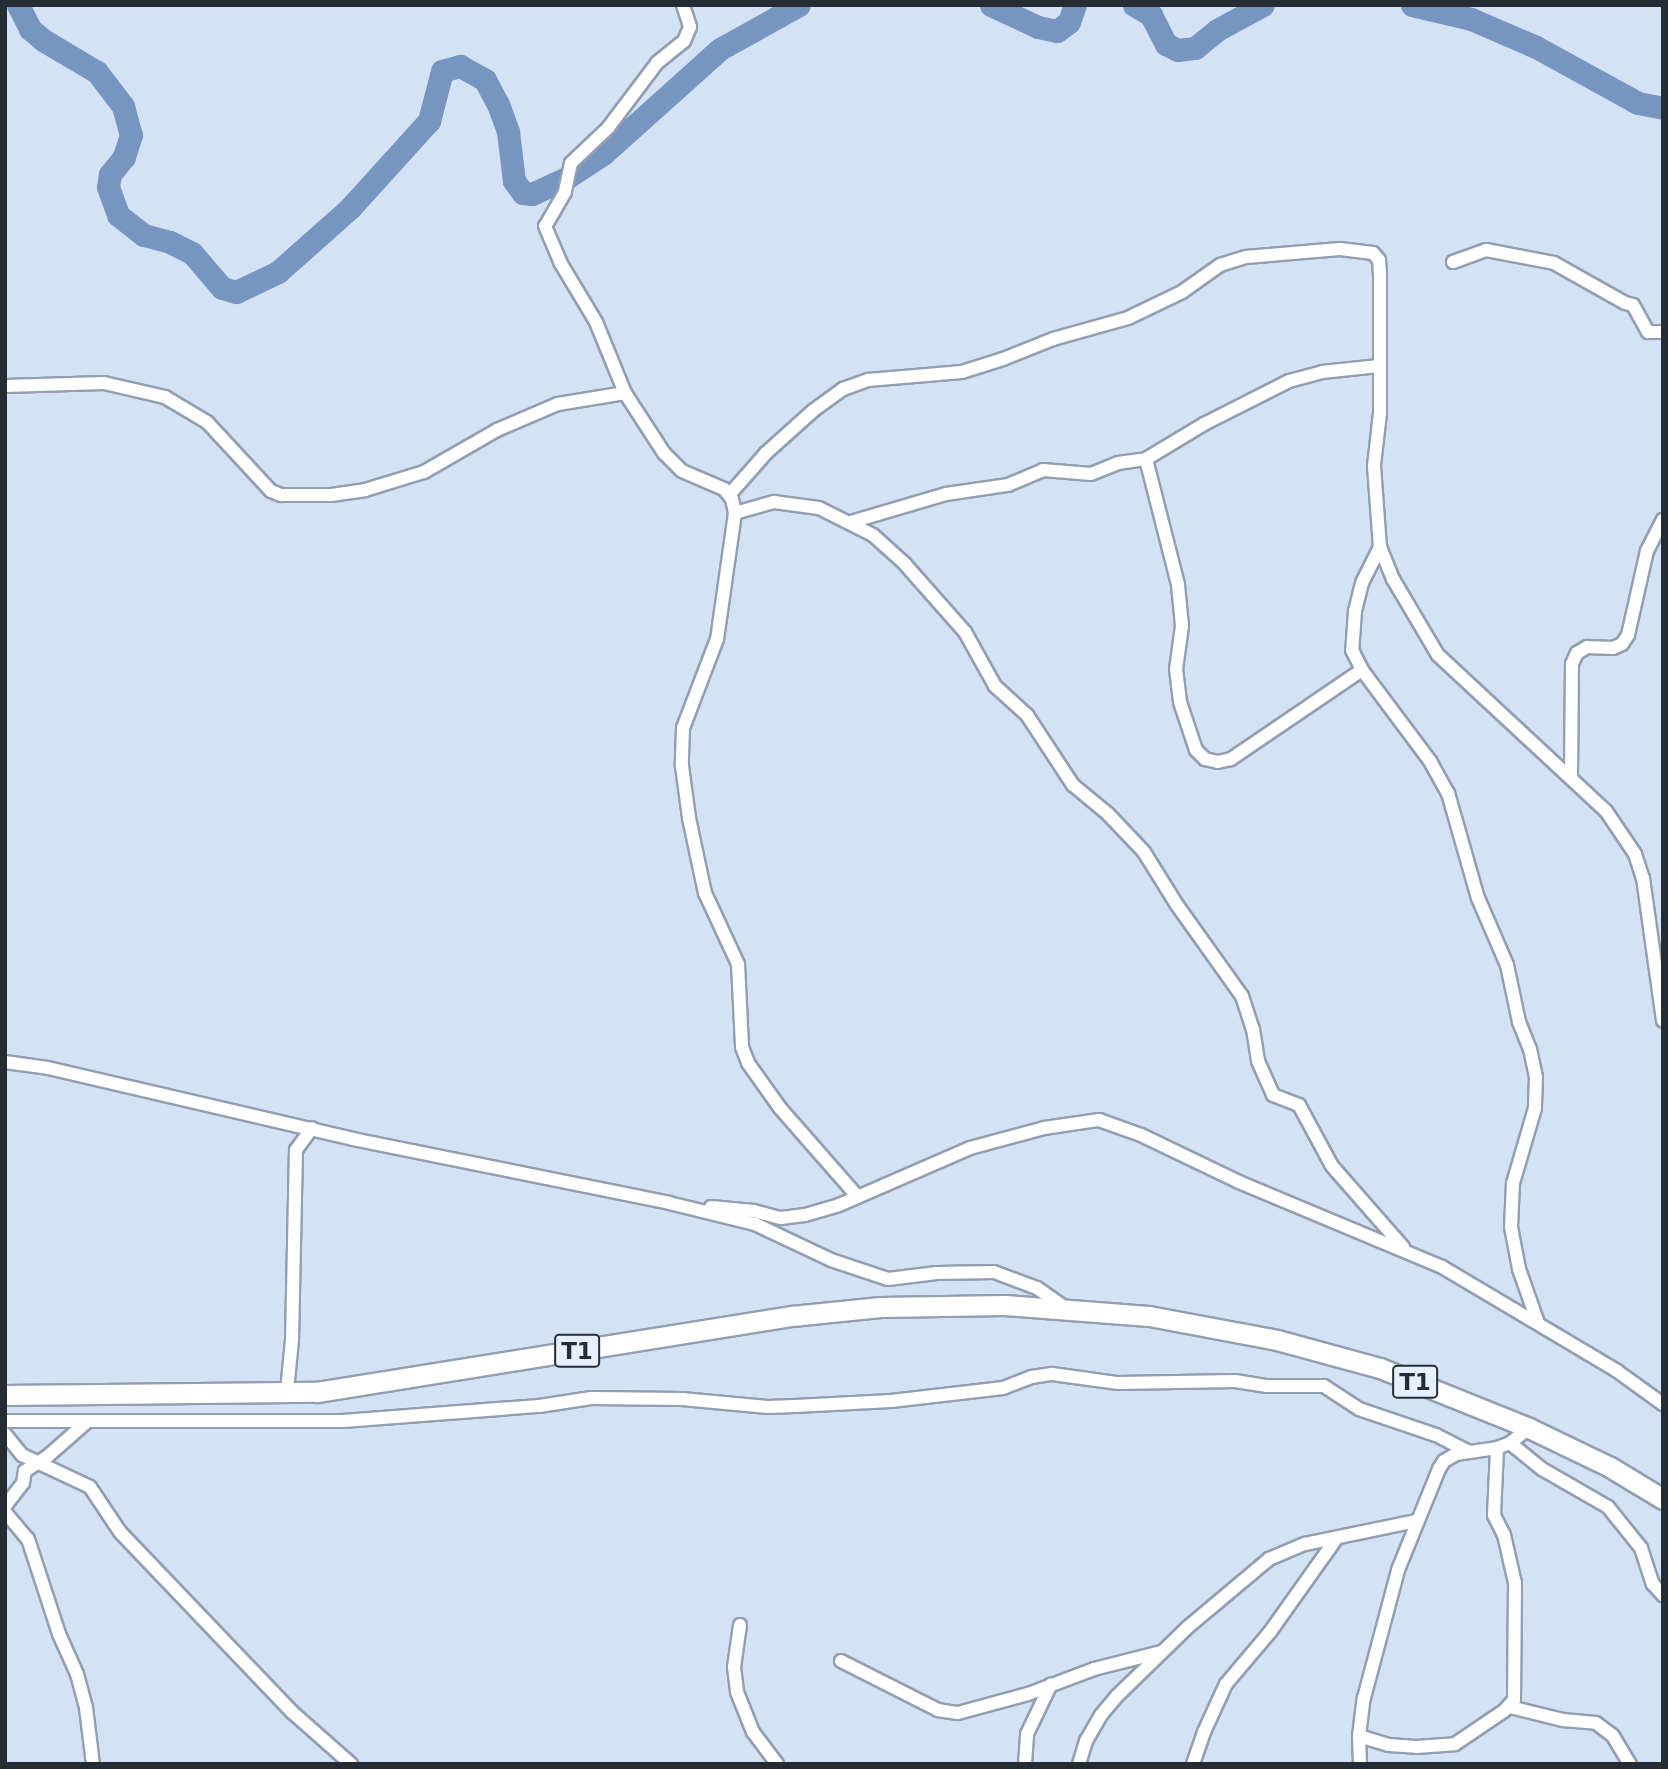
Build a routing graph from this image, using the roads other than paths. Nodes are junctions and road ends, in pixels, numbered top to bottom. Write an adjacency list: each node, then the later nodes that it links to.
1 (683, 5): 6 (street)
2 (1453, 262): 3 (street)
3 (1663, 332)
4 (1379, 366): 7 (street); 8 (street); 12 (street)
5 (5, 386): 6 (street)
6 (625, 393): 8 (street)
7 (1146, 459): 11 (street); 13 (street)
8 (730, 494): 9 (street)
9 (735, 513): 11 (street); 18 (street)
10 (1663, 520): 14 (street)
11 (851, 522): 20 (street)
12 (1380, 547): 13 (street); 14 (street)
13 (1362, 670): 22 (street)
14 (1571, 776): 15 (street)
15 (1663, 1021)
16 (5, 1062): 17 (street)
17 (312, 1128): 19 (street); 23 (street)
18 (858, 1197): 19 (street); 20 (street)
19 (678, 1205): 21 (street)
20 (1406, 1251): 22 (street)
21 (1067, 1309): 23 (highway, T1); 28 (highway, T1)
22 (1538, 1323): 25 (street)
23 (287, 1391): 24 (highway, T1)
24 (5, 1395)
25 (1663, 1404)
26 (5, 1421): 27 (street)
27 (88, 1421): 32 (street); 33 (street)
28 (1529, 1428): 30 (street); 34 (highway, T1)
29 (5, 1434): 33 (street)
30 (1510, 1443): 31 (street); 39 (street)
31 (1497, 1448): 32 (street); 44 (street)
32 (1468, 1451): 37 (street)
33 (37, 1463): 35 (street); 47 (street)
34 (1663, 1499)
35 (5, 1506)
36 (5, 1512): 46 (street)
37 (1416, 1521): 38 (street); 45 (street)
38 (1336, 1539): 41 (street); 51 (street)
39 (1663, 1595)
40 (740, 1625): 48 (street)
41 (1163, 1651): 43 (street); 50 (street)
42 (841, 1661): 43 (street)
43 (1051, 1684): 49 (street)
44 (1510, 1707): 45 (street); 53 (street)
45 (1359, 1736): 52 (street)
46 (93, 1764)
47 (351, 1764)
48 (777, 1764)
49 (1025, 1764)
50 (1079, 1764)
51 (1193, 1764)
52 (1360, 1764)
53 (1630, 1764)

